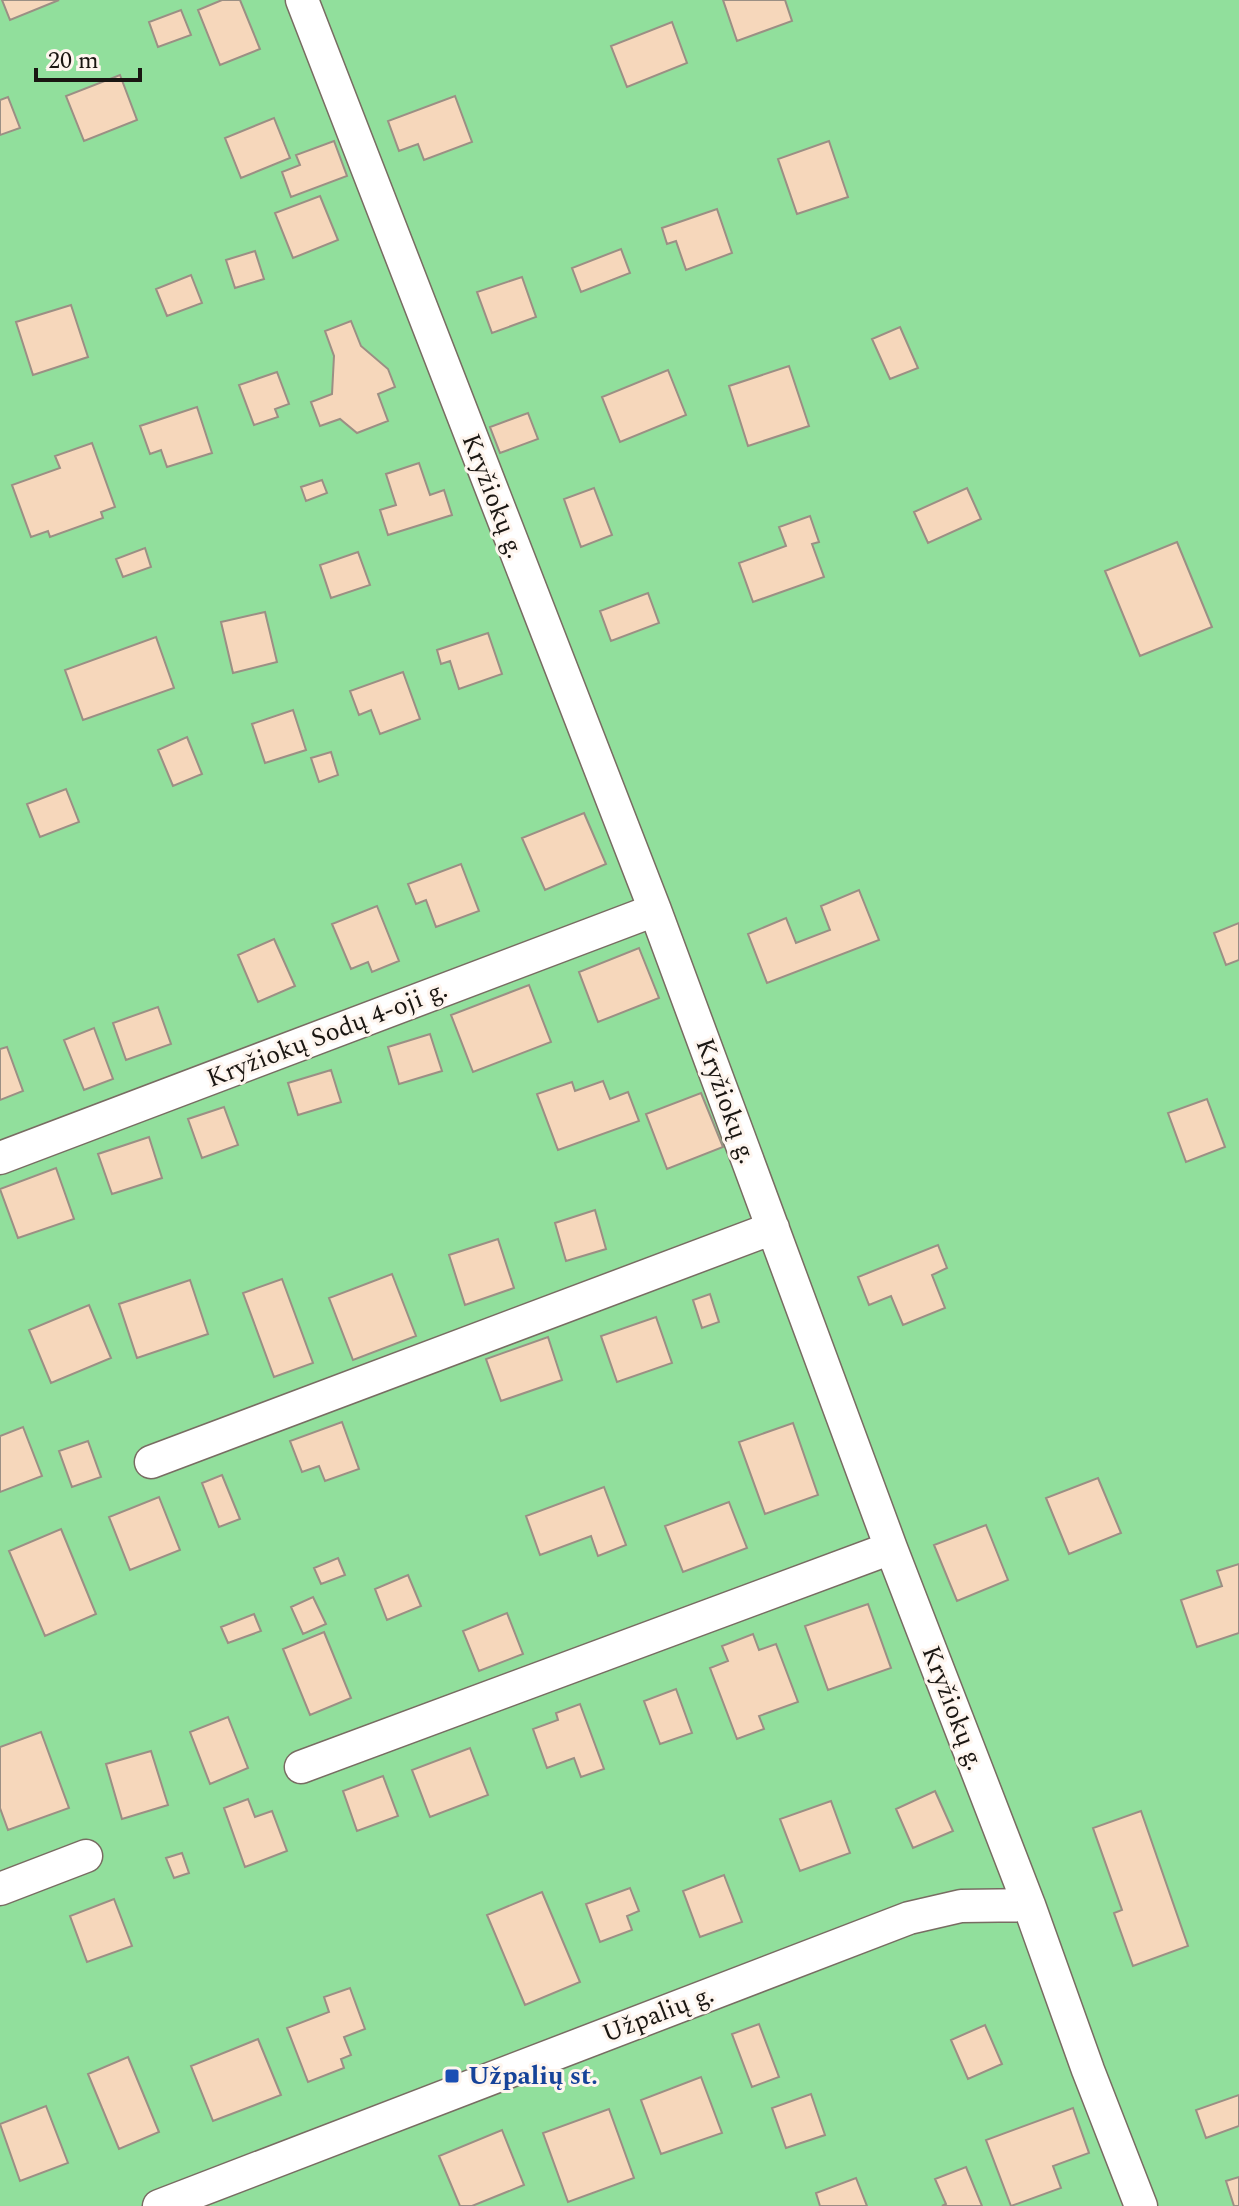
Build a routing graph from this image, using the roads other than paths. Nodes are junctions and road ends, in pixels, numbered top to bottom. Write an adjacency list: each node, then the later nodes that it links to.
1 (302, 0): 2 (street, Kryžiokų g.)
2 (655, 910): 3 (street, Kryžiokų Sodų 4-oji g.); 4 (street, Kryžiokų g.)
3 (0, 1158)
4 (773, 1228): 5 (street); 6 (street, Kryžiokų g.)
5 (151, 1462)
6 (891, 1548): 7 (street); 10 (street, Kryžiokų g.)
7 (301, 1767)
8 (86, 1856): 9 (street)
9 (0, 1889)
10 (1029, 1905): 11 (street, Užpalių g.); 12 (street, Kryžiokų g.)
11 (159, 2206)
12 (1141, 2206)

